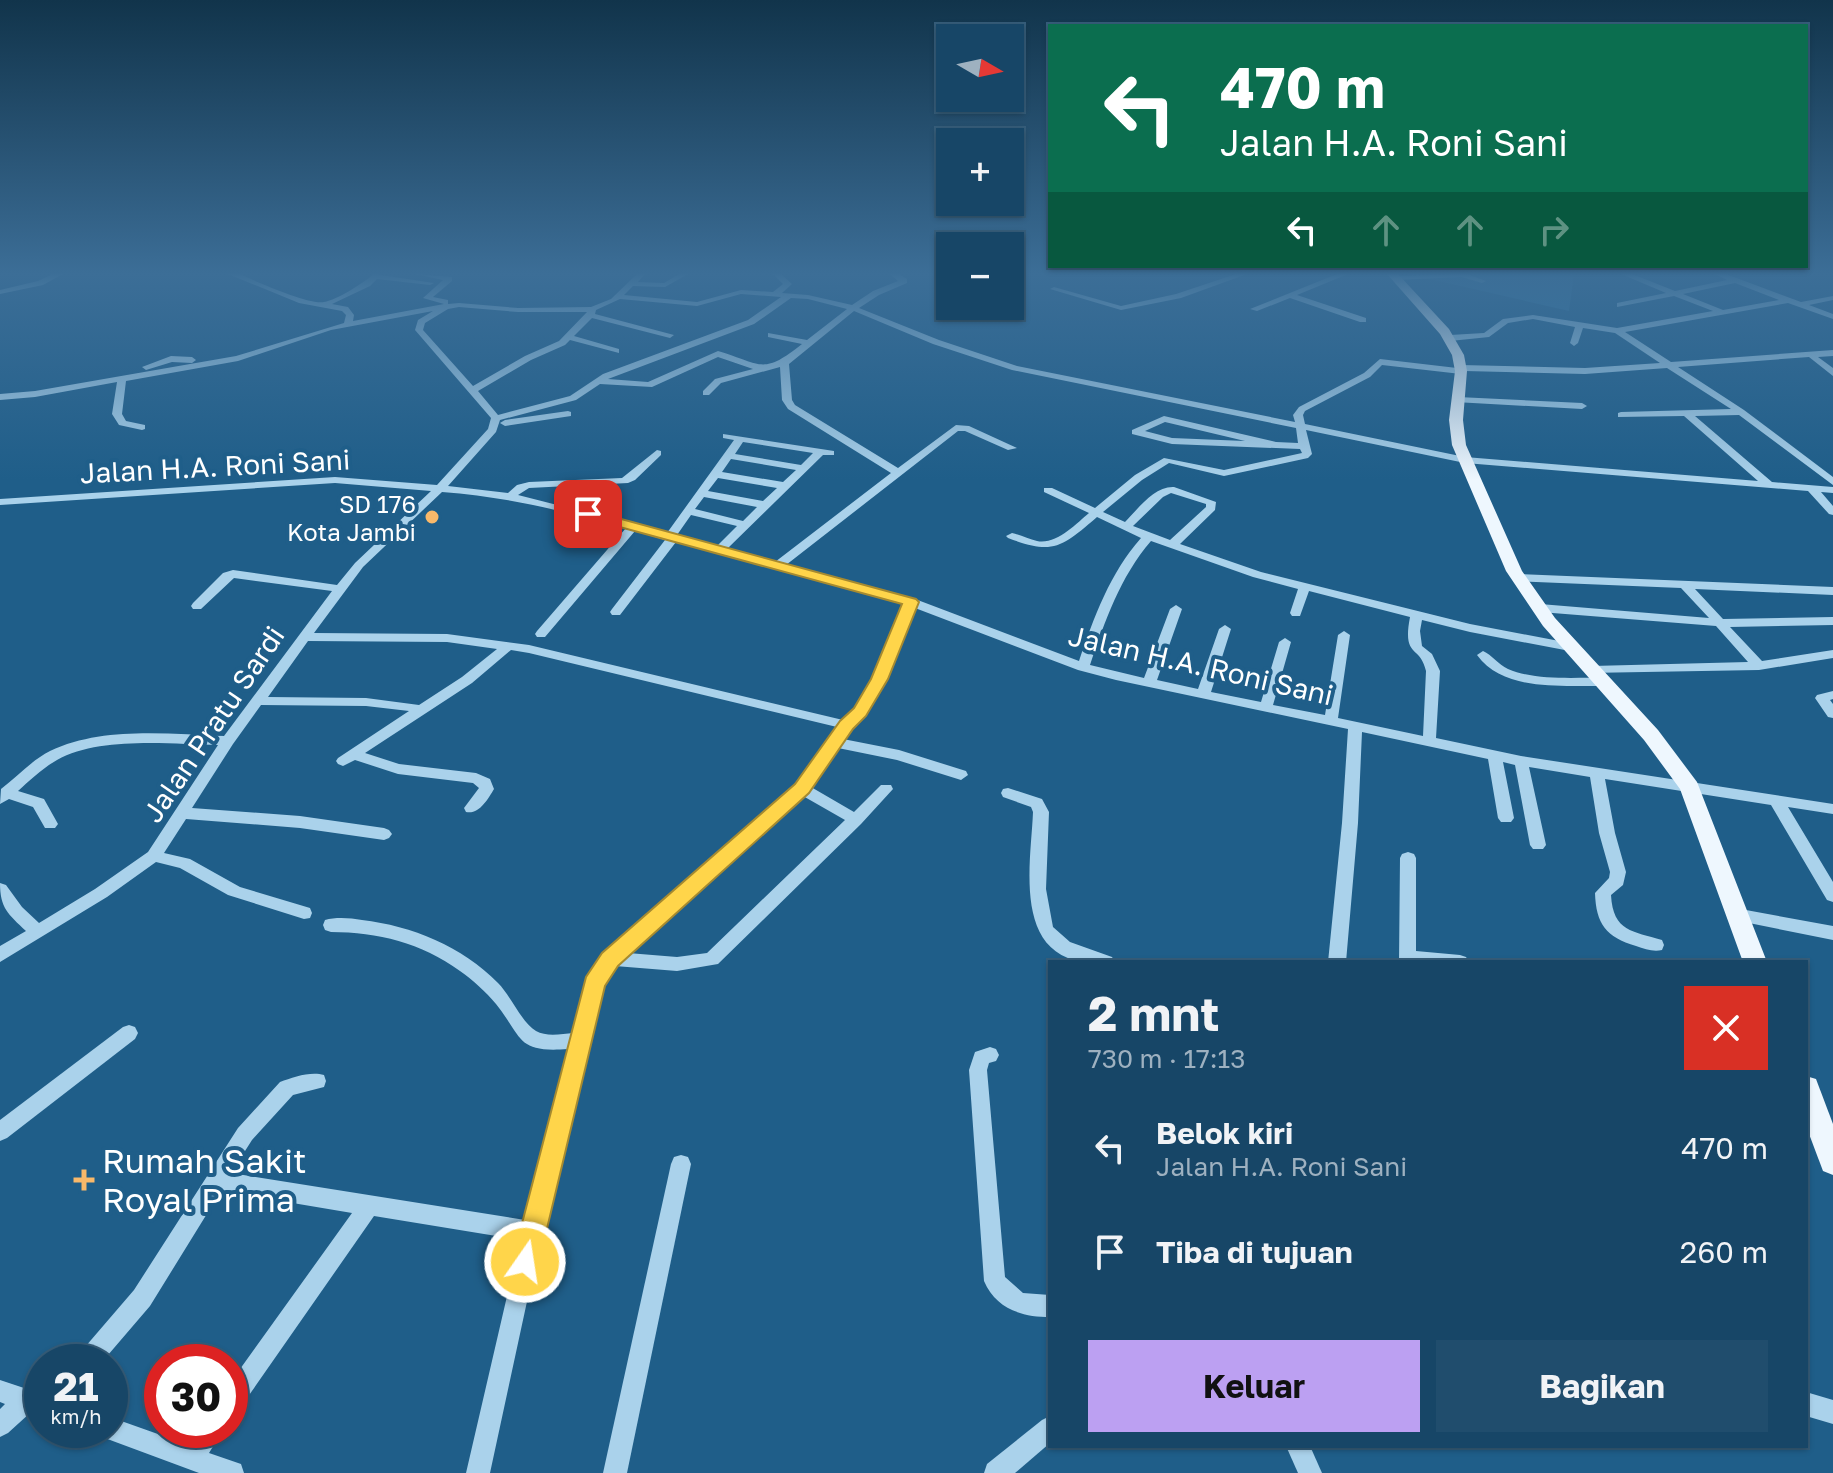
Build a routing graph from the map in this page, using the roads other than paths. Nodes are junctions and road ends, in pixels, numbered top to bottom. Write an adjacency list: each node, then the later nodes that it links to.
1 (284, 343): 13 (street)
2 (430, 343): 22 (street)
3 (560, 343): 22 (street)
4 (589, 343): 10 (street)
5 (698, 343): 21 (street)
6 (808, 343): 14 (street)
7 (943, 343): 32 (street)
8 (1452, 343): 17 (main road)
9 (1636, 343): 15 (street)
10 (616, 351)
11 (1833, 353): 12 (street)
12 (1811, 355): 15 (street); 18 (street)
13 (223, 361): 19 (street); 20 (street)
14 (784, 363): 16 (street); 43 (street)
15 (1674, 367): 17 (street); 27 (street)
16 (760, 368): 21 (street); 23 (street)
17 (1461, 370): 25 (main road); 32 (street)
18 (1833, 373)
19 (122, 378): 20 (street); 33 (street)
20 (108, 380): 24 (street)
21 (600, 381): 31 (street)
22 (472, 391): 31 (street)
23 (706, 393)
24 (0, 397)
25 (1458, 400): 26 (street); 41 (main road)
26 (1582, 406)
27 (1741, 412): 28 (street); 45 (street)
28 (1686, 413): 30 (street); 46 (street)
29 (568, 414): 31 (street)
30 (1621, 415)
31 (497, 421): 48 (street, Jalan Pratu Sardi)
32 (1300, 426): 37 (street); 41 (street)
33 (142, 427)
34 (726, 436): 35 (street)
35 (741, 438): 40 (street); 42 (street)
36 (1272, 444): 36 (street); 37 (street)
37 (1304, 446): 56 (street)
38 (1012, 448): 43 (street)
39 (657, 453): 53 (street)
40 (729, 456): 42 (street); 44 (street)
41 (1465, 460): 46 (street); 68 (main road)
42 (803, 468): 47 (street)
43 (897, 472): 67 (street)
44 (715, 474): 47 (street); 52 (street)
45 (1833, 482)
46 (1769, 485): 49 (street)
47 (785, 486): 55 (street)
48 (440, 488): 53 (street, Jalan H.A. Roni Sani); 54 (street, Jalan H.A. Roni Sani); 71 (street, Jalan Pratu Sardi)
49 (1811, 488): 51 (street); 58 (street)
50 (1048, 490): 56 (street)
51 (1833, 490)
52 (702, 493): 55 (street); 57 (street)
53 (510, 496): 61 (street, Jalan H.A. Roni Sani)
54 (0, 502)
55 (765, 505): 59 (street)
56 (1096, 510): 60 (street); 62 (street)
57 (688, 511): 59 (street); 64 (street)
58 (1833, 512)
59 (745, 525): 66 (street)
60 (1126, 527): 63 (street); 65 (street)
61 (632, 528): 64 (street, Jalan H.A. Roni Sani); 83 (street)
62 (1012, 536)
63 (1149, 536): 65 (street); 92 (street)
64 (670, 538): 66 (street, Jalan H.A. Roni Sani); 77 (street)
65 (1172, 545): 70 (street)
66 (718, 551): 67 (street, Jalan H.A. Roni Sani)
67 (776, 567): 73 (street, Jalan H.A. Roni Sani)
68 (1519, 578): 69 (street); 75 (main road)
69 (1684, 584): 72 (street); 81 (street)
70 (1304, 587): 78 (street); 79 (street)
71 (340, 589): 74 (street); 85 (street, Jalan Pratu Sardi)
72 (1833, 591)
73 (911, 602): 92 (street, Jalan H.A. Roni Sani); 102 (street)
74 (197, 606)
75 (1540, 608): 81 (street); 88 (main road)
76 (1176, 609): 94 (street)
77 (616, 612)
78 (1296, 613)
79 (1417, 615): 88 (street); 106 (street)
80 (1833, 621): 81 (street)
81 (1719, 623): 91 (street)
82 (1225, 629): 95 (street)
83 (541, 634)
84 (1344, 635): 101 (street)
85 (303, 637): 87 (street); 97 (street, Jalan Pratu Sardi)
86 (1285, 642): 98 (street)
87 (508, 646): 99 (street); 102 (street)
88 (1570, 647): 93 (main road)
89 (1833, 654): 91 (street)
90 (1483, 655): 93 (street)
91 (1759, 666): 93 (street)
92 (1083, 667): 94 (street, Jalan H.A. Roni Sani)
93 (1597, 676): 111 (main road)
94 (1149, 683): 95 (street, Jalan H.A. Roni Sani)
95 (1203, 694): 98 (street, Jalan H.A. Roni Sani)
96 (1833, 695): 100 (street)
97 (257, 701): 99 (street); 104 (street, Jalan Pratu Sardi)
98 (1266, 707): 101 (street, Jalan H.A. Roni Sani)
99 (420, 710): 117 (street)
100 (1833, 714)
101 (1331, 721): 103 (street, Jalan H.A. Roni Sani)
102 (846, 725): 105 (street)
103 (1355, 726): 106 (street, Jalan H.A. Roni Sani); 139 (street)
104 (228, 741): 115 (street); 119 (street, Jalan Pratu Sardi)
105 (834, 742): 110 (street); 112 (street)
106 (1429, 742): 107 (street, Jalan H.A. Roni Sani)
107 (1495, 756): 108 (street, Jalan H.A. Roni Sani); 120 (street)
108 (1521, 761): 109 (street, Jalan H.A. Roni Sani); 124 (street)
109 (1597, 774): 111 (street, Jalan H.A. Roni Sani); 134 (street)
110 (961, 775)
111 (1690, 787): 116 (street, Jalan H.A. Roni Sani); 130 (main road)
112 (802, 789): 121 (street); 136 (street)
113 (886, 789): 121 (street)
114 (1008, 793): 138 (street)
115 (3, 796): 122 (street)
116 (1775, 799): 118 (street, Jalan H.A. Roni Sani); 128 (street)
117 (471, 808)
118 (1833, 809)
119 (182, 813): 123 (street); 125 (street, Jalan Pratu Sardi)
120 (1506, 818)
121 (856, 820): 136 (street)
122 (50, 824)
123 (384, 834)
124 (1538, 845)
125 (154, 856): 129 (street); 132 (street, Jalan Pratu Sardi)
126 (1408, 858): 137 (street)
127 (0, 889): 132 (street)
128 (1833, 896)
129 (304, 913)
130 (1735, 914): 133 (street); 140 (main road)
131 (331, 925): 142 (street)
132 (39, 932): 135 (street, Jalan Pratu Sardi)
133 (1833, 933)
134 (1656, 945)
135 (0, 955)
136 (610, 959): 142 (street)
137 (1408, 959)
138 (1101, 960)
139 (1337, 960)
140 (1754, 960)
141 (129, 1033): 146 (street)
142 (581, 1041): 151 (street)
143 (990, 1055): 152 (street)
144 (317, 1081): 149 (street)
145 (1808, 1094): 147 (main road)
146 (0, 1132)
147 (1824, 1140)
148 (681, 1164): 168 (street)
149 (218, 1181): 150 (street); 153 (street)
150 (370, 1204): 151 (street); 154 (street)
151 (532, 1232): 167 (street)
152 (1048, 1306)
153 (102, 1344)
154 (248, 1377)
155 (0, 1391): 156 (street)
156 (24, 1399)
157 (1808, 1405): 159 (street)
158 (24, 1409): 160 (street)
159 (1833, 1412)
160 (0, 1425)
161 (1048, 1430): 169 (street)
162 (128, 1435): 165 (street)
163 (198, 1448): 165 (street)
164 (1299, 1448): 170 (street)
165 (191, 1457): 166 (street)
166 (232, 1473)
167 (478, 1473)
168 (615, 1473)
169 (996, 1473)
170 (1310, 1473)

